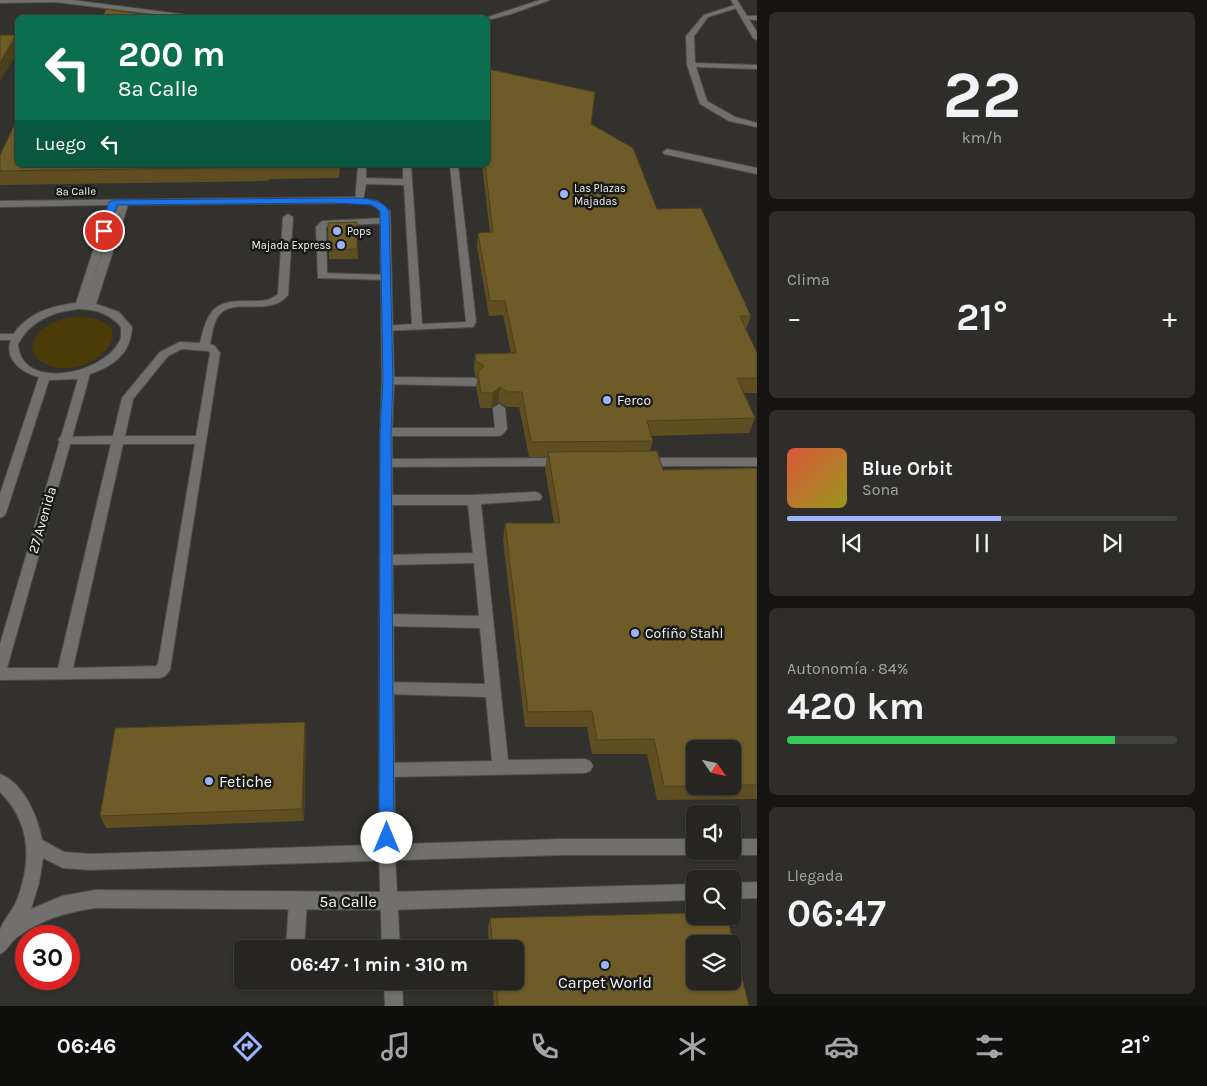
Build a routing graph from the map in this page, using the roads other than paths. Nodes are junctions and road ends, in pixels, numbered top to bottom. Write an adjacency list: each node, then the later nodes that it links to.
1 (547, 0): 5 (street)
2 (0, 1): 4 (street)
3 (736, 3): 6 (street); 9 (street)
4 (182, 15)
5 (490, 18)
6 (745, 18): 7 (street); 8 (street)
7 (757, 18)
8 (757, 38)
9 (691, 65): 10 (street); 11 (street)
10 (757, 67)
11 (757, 125)
12 (667, 152): 16 (street)
13 (362, 167): 17 (street)
14 (407, 167): 18 (street)
15 (454, 167): 26 (street)
16 (757, 172)
17 (362, 181): 18 (street); 19 (street)
18 (408, 182): 26 (street)
19 (358, 201): 20 (street, 8a Calle); 23 (street, 8a Calle)
20 (119, 202): 21 (street, 8a Calle); 25 (street)
21 (0, 204)
22 (288, 217): 30 (street)
23 (385, 218): 24 (street); 24 (street)
24 (385, 278): 27 (street)
25 (85, 306): 29 (street); 31 (street)
26 (417, 327): 27 (street)
27 (386, 329): 33 (street)
28 (0, 337): 29 (street)
29 (16, 337): 32 (street)
30 (204, 347): 38 (street); 39 (street)
31 (85, 373): 32 (street); 37 (street, 27 Avenida)
32 (45, 376): 47 (street)
33 (388, 381): 34 (street); 36 (street)
34 (476, 382)
35 (499, 408): 36 (street)
36 (386, 432): 43 (street)
37 (64, 440): 39 (street); 52 (street, 27 Avenida)
38 (202, 440): 39 (street); 54 (street)
39 (118, 441): 54 (street)
40 (571, 462): 43 (street)
41 (630, 462): 42 (street)
42 (757, 462)
43 (386, 463): 45 (street)
44 (536, 497): 46 (street)
45 (386, 500): 46 (street); 49 (street)
46 (474, 500): 48 (street)
47 (0, 513)
48 (480, 558): 49 (street); 51 (street)
49 (386, 560): 50 (street)
50 (386, 620): 51 (street); 55 (street)
51 (487, 622): 56 (street)
52 (0, 668)
53 (0, 674): 54 (street)
54 (64, 674)
55 (386, 688): 56 (street); 59 (street)
56 (493, 690): 58 (street)
57 (585, 766): 58 (street)
58 (501, 769): 59 (street)
59 (387, 770): 66 (street)
60 (0, 775): 61 (street)
61 (5, 785): 62 (street)
62 (36, 846): 66 (street); 72 (street)
63 (686, 847): 66 (street)
64 (741, 847): 65 (street)
65 (757, 847)
66 (387, 854): 71 (street)
67 (757, 890): 68 (street)
68 (741, 891)
69 (686, 892): 71 (street, 5a Calle)
70 (298, 901): 71 (street, 5a Calle); 72 (street, 5a Calle); 73 (street)
71 (389, 901): 74 (street)
72 (4, 939)
73 (296, 940)
74 (391, 940)
75 (393, 990): 76 (street)
76 (394, 1006)

